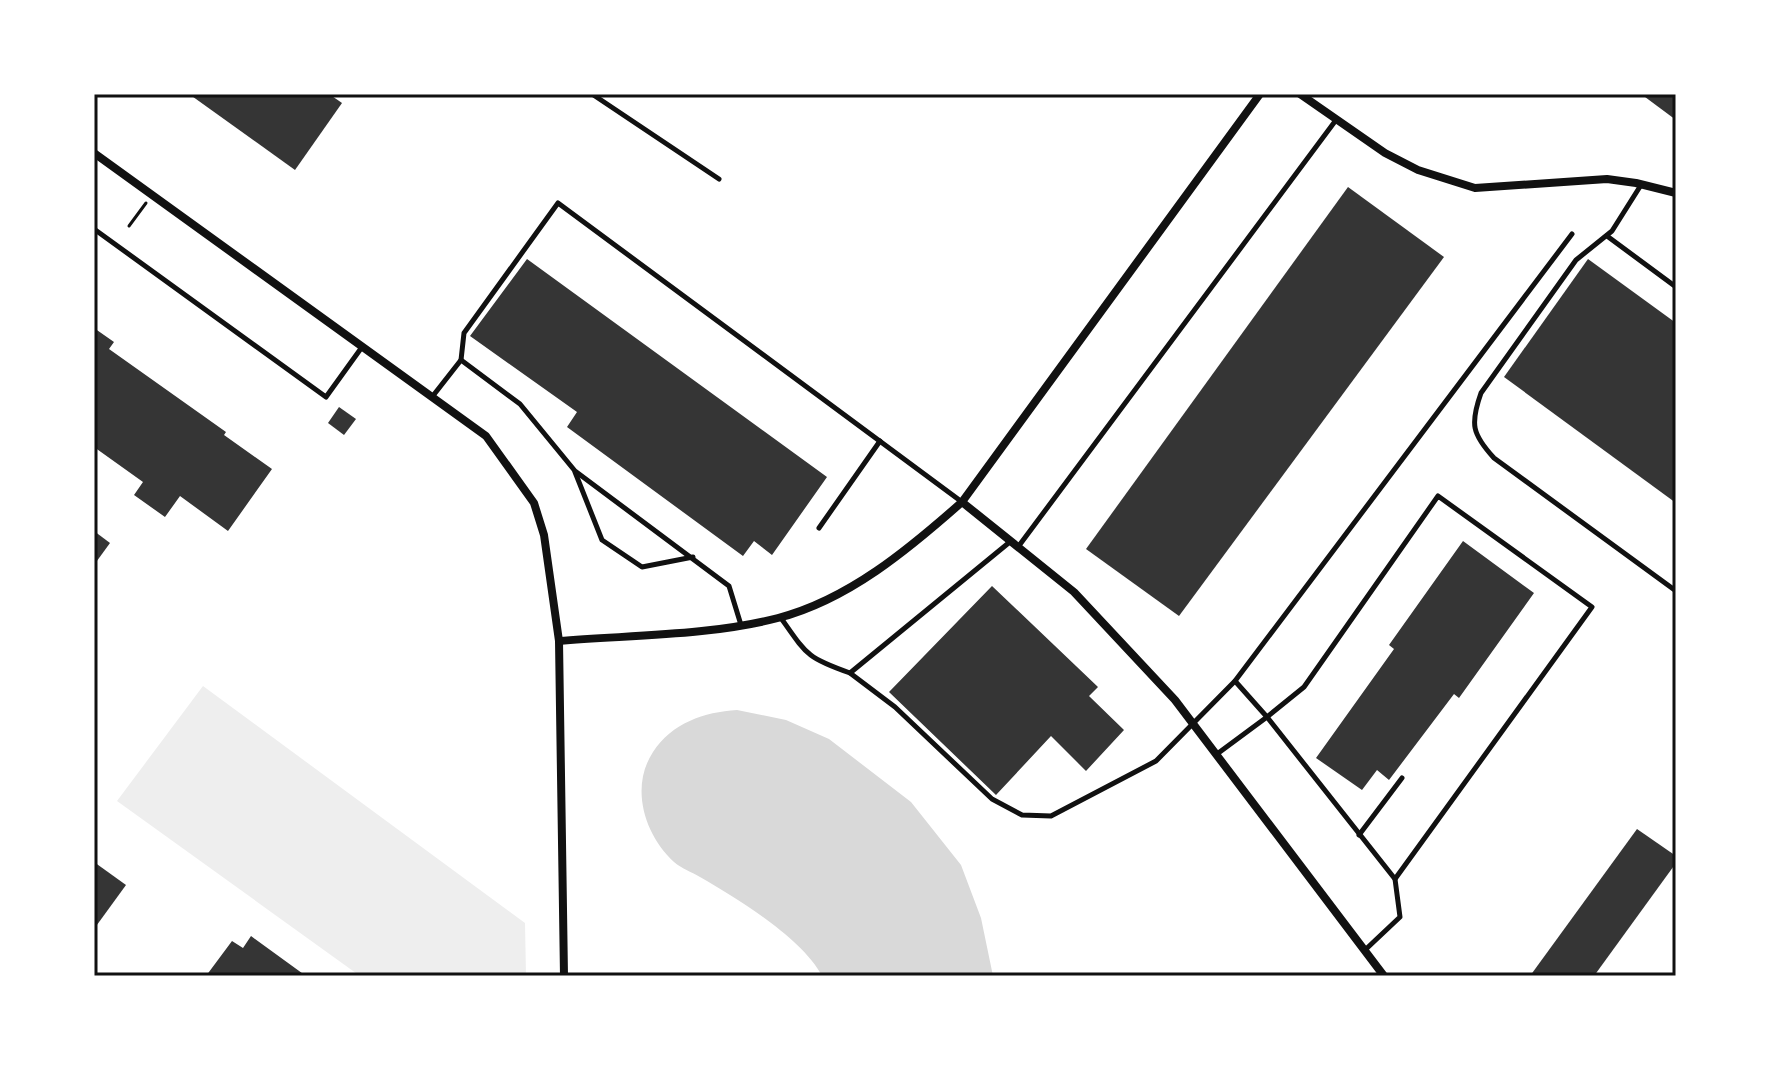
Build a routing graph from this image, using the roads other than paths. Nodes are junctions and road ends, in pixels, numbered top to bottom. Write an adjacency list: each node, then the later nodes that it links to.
1 (592, 94): 6 (lane)
2 (1260, 94): 18 (street)
3 (1300, 94): 4 (street)
4 (1336, 120): 7 (street); 20 (lane)
5 (94, 153): 13 (street)
6 (719, 179)
7 (1642, 184): 8 (street); 11 (lane)
8 (1676, 193)
9 (94, 229): 13 (lane)
10 (1572, 234): 27 (lane)
11 (1607, 236): 12 (lane); 22 (lane)
12 (1676, 287)
13 (363, 347): 15 (street)
14 (461, 360): 15 (lane); 16 (lane); 17 (lane)
15 (432, 397): 25 (street)
16 (880, 441): 18 (lane); 19 (lane)
17 (575, 471): 21 (lane); 21 (lane)
18 (962, 502): 20 (street); 23 (street)
19 (819, 528)
20 (1014, 544): 26 (lane); 29 (street)
21 (693, 557): 24 (lane)
22 (1676, 591)
23 (780, 617): 24 (street); 26 (lane)
24 (741, 625): 25 (street)
25 (559, 641): 35 (street)
26 (850, 673): 29 (lane)
27 (1235, 681): 28 (lane); 29 (lane)
28 (1267, 717): 30 (lane); 32 (lane); 33 (lane)
29 (1194, 725): 30 (street)
30 (1217, 754): 34 (street)
31 (1402, 778): 32 (lane)
32 (1359, 835): 33 (lane)
33 (1395, 879): 34 (lane)
34 (1365, 950): 36 (street)
35 (564, 976)
36 (1384, 976)

